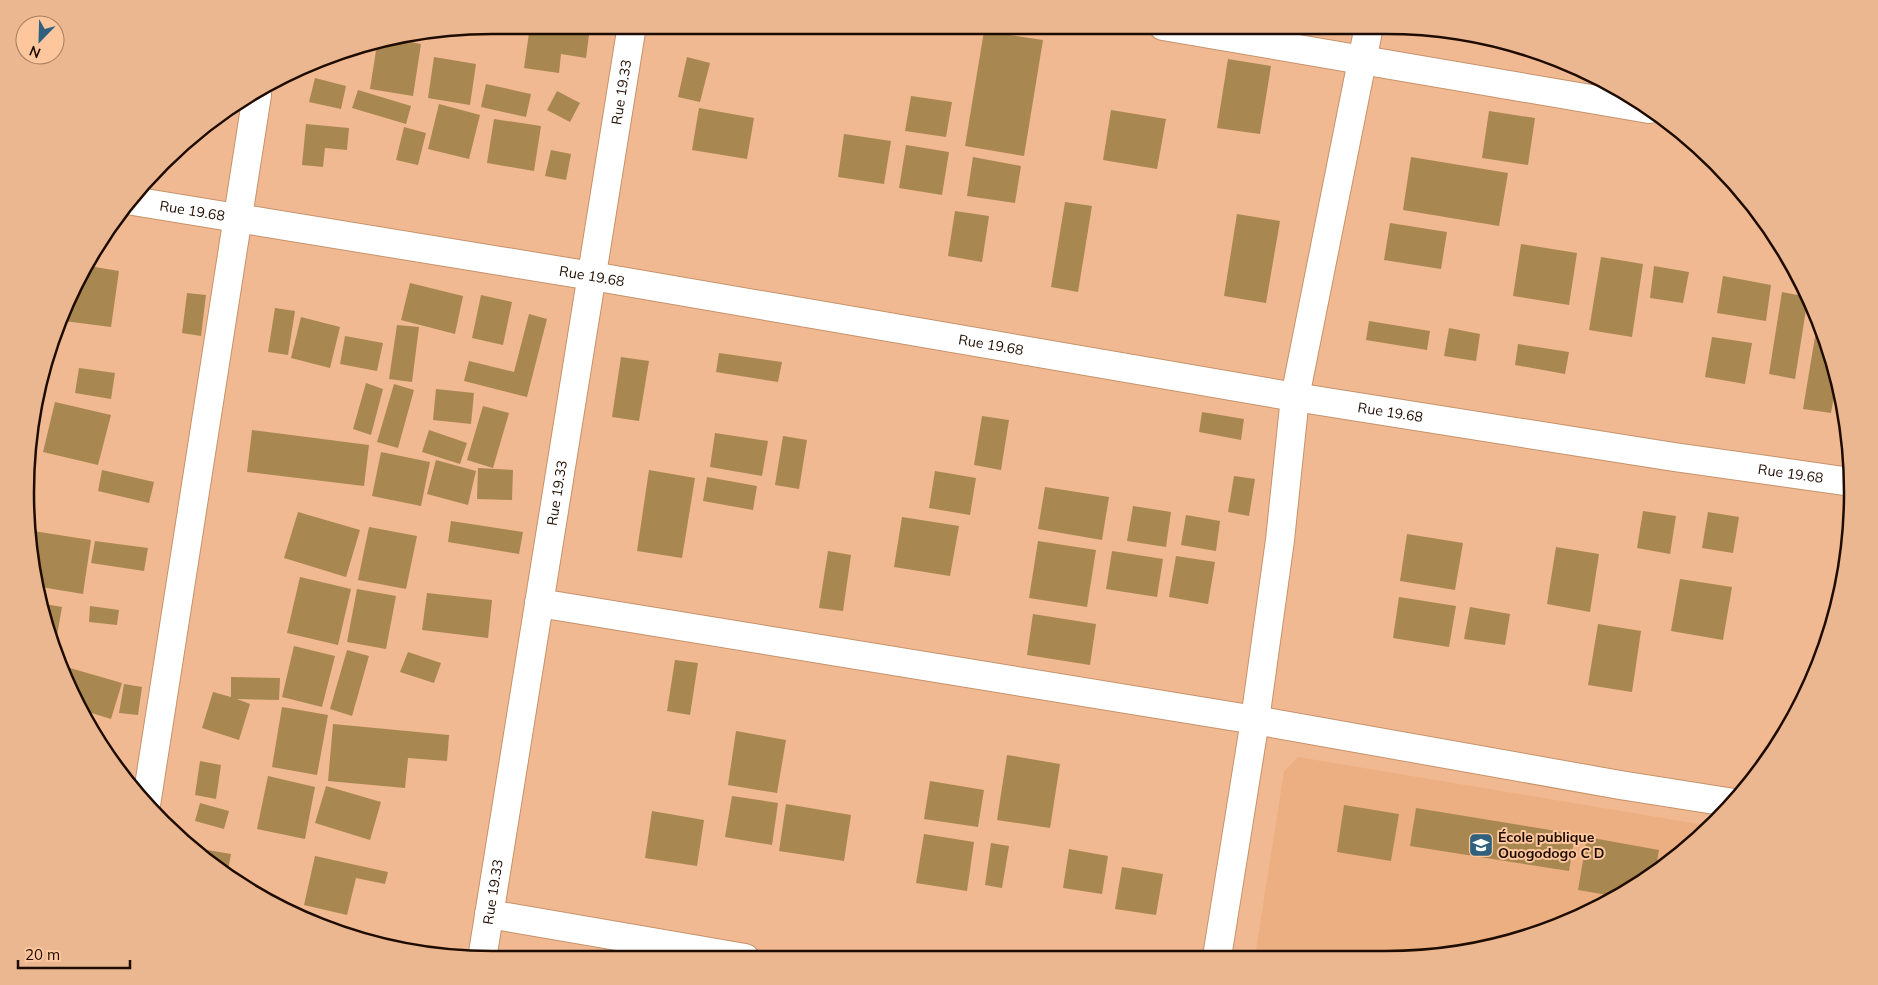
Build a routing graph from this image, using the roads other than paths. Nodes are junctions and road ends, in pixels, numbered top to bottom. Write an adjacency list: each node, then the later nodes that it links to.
1 (631, 34): 11 (street, Rue 19.33)
2 (1210, 34): 4 (street)
3 (1368, 34): 4 (street)
4 (1364, 60): 6 (street); 12 (street)
5 (256, 99): 8 (street)
6 (1632, 106)
7 (237, 112): 8 (street)
8 (250, 140): 10 (street)
9 (138, 202): 10 (street, Rue 19.68)
10 (238, 218): 11 (street, Rue 19.68); 16 (street)
11 (592, 276): 12 (street, Rue 19.68); 14 (street, Rue 19.33)
12 (1295, 397): 13 (street, Rue 19.68); 15 (street)
13 (1844, 481)
14 (539, 603): 15 (street); 18 (street, Rue 19.33)
15 (1255, 720): 17 (street); 21 (street)
16 (148, 795)
17 (1724, 801)
18 (489, 914): 19 (street, Rue 19.33); 20 (street)
19 (483, 951)
20 (704, 951)
21 (1217, 951)

